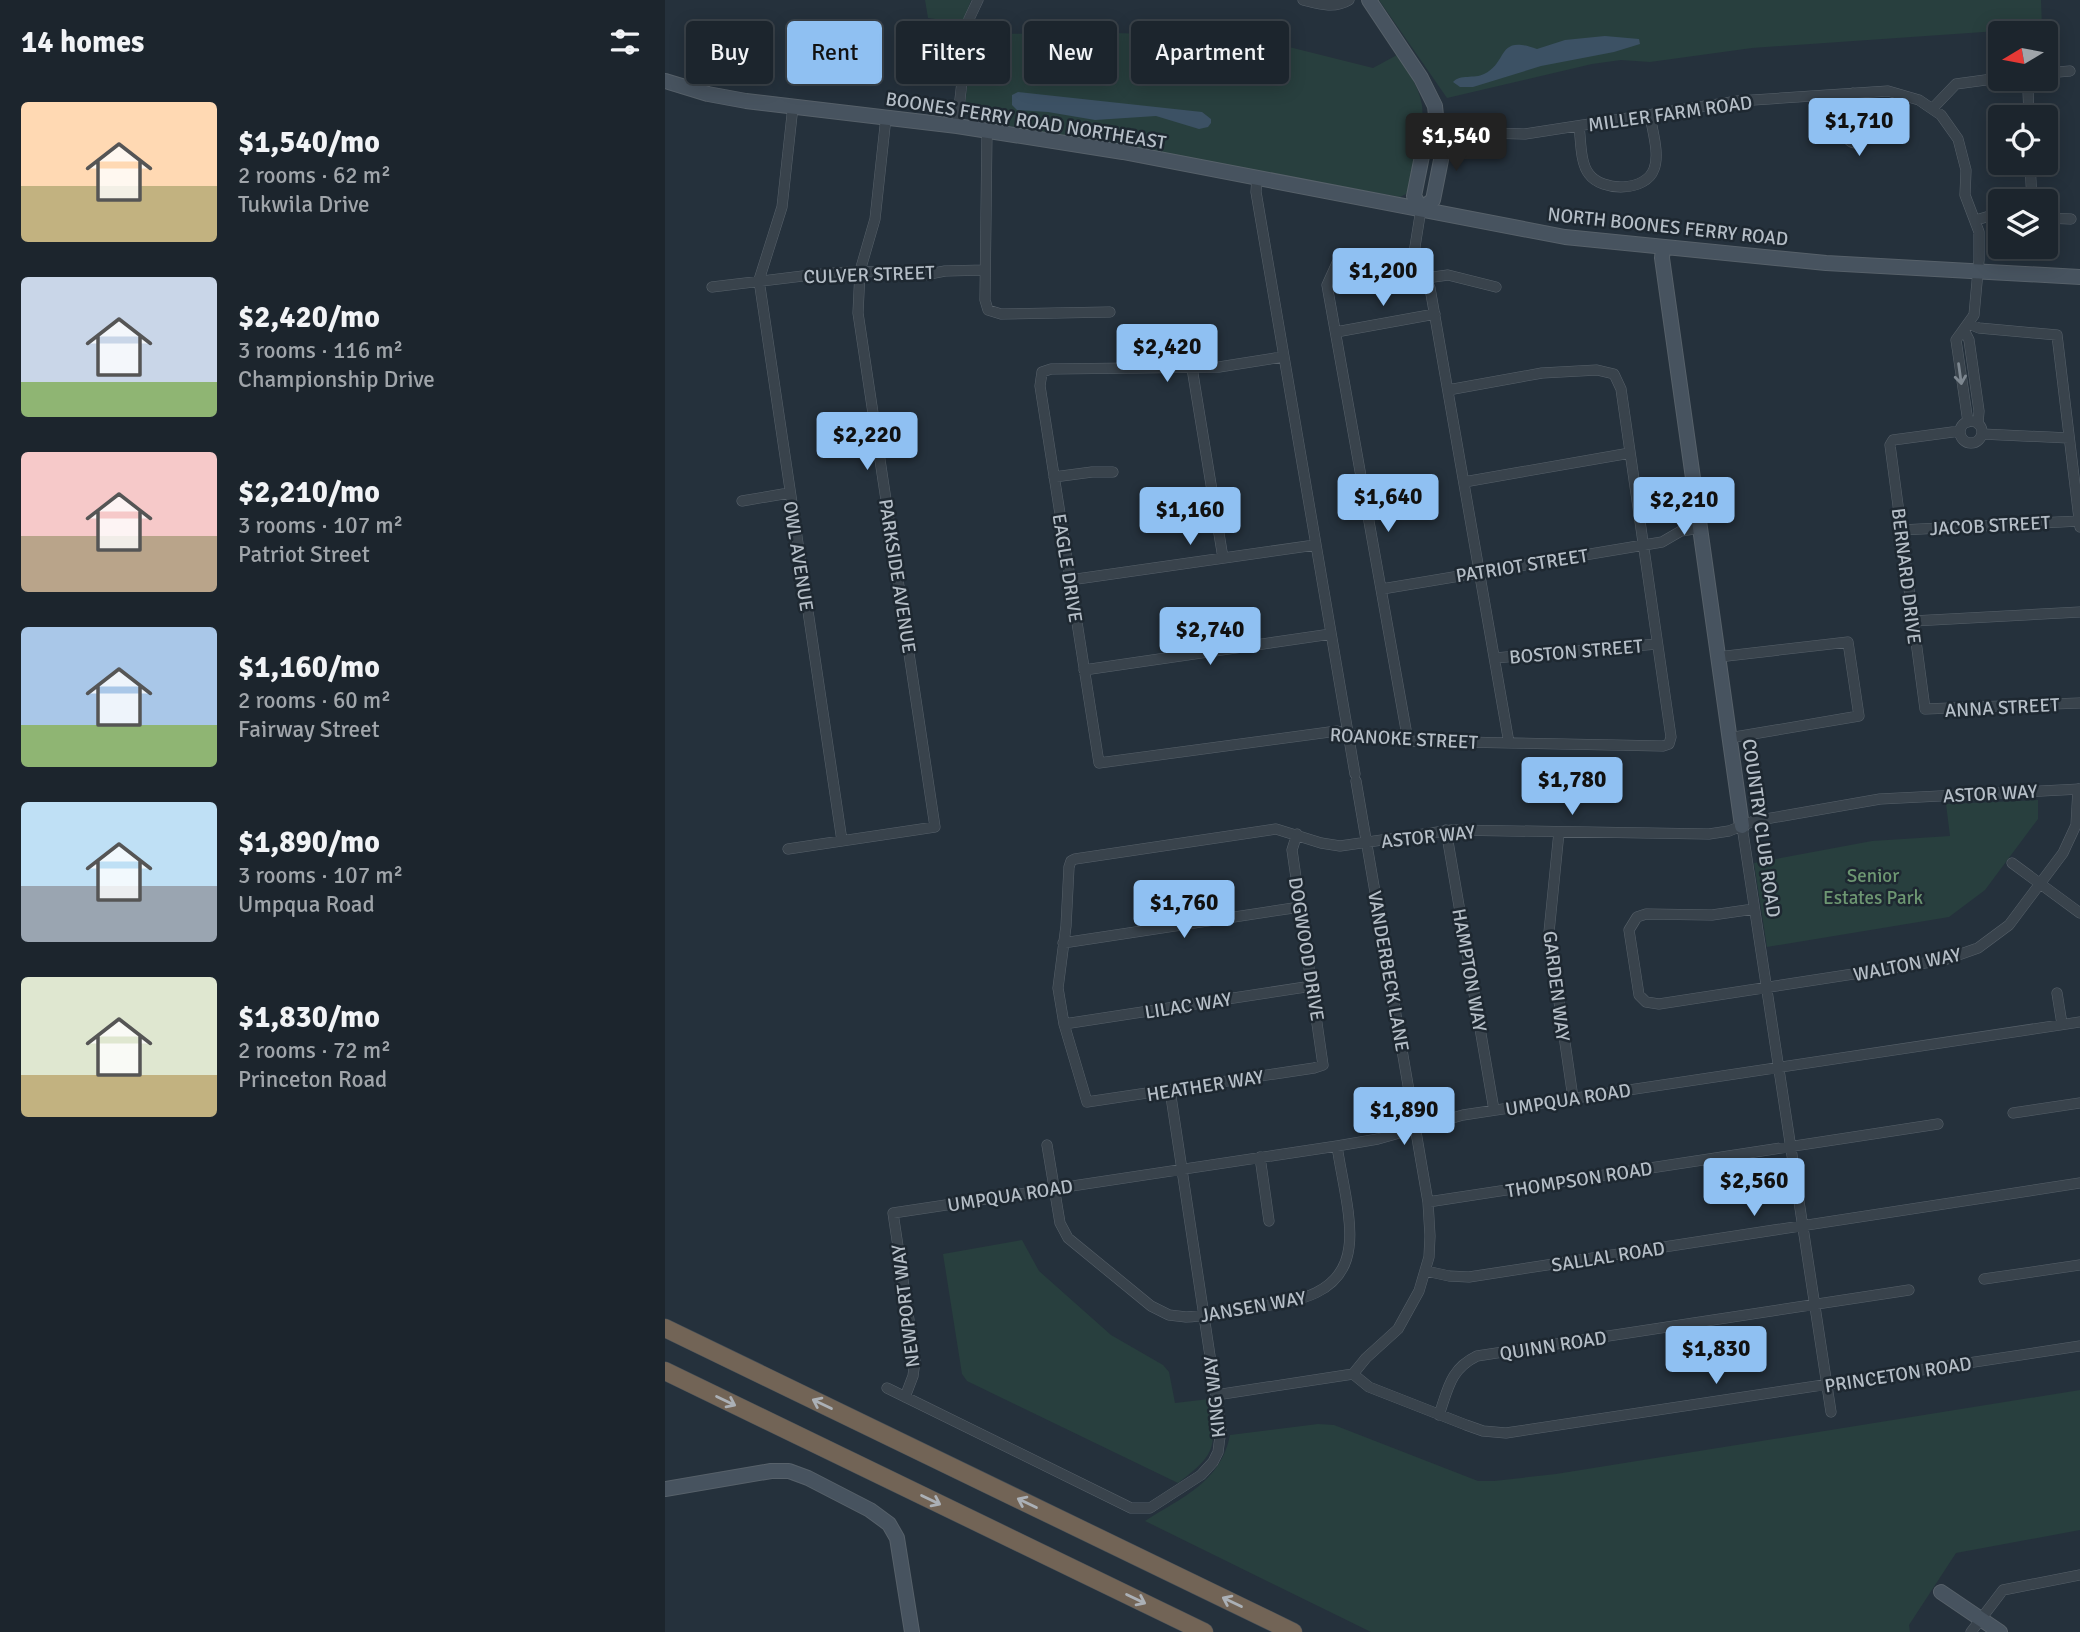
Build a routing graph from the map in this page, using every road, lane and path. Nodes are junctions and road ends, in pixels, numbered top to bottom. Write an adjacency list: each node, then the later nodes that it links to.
1 (978, 0): 16 (street)
2 (1303, 0): 3 (street)
3 (1349, 0)
4 (1369, 0): 15 (main road)
5 (2070, 71): 6 (street)
6 (2058, 72)
7 (1988, 80): 11 (street)
8 (665, 82): 10 (main road, BOONES FERRY ROAD NORTHEAST)
9 (1853, 93): 11 (street, MILLER FARM ROAD); 12 (street, MILLER FARM ROAD); 14 (street)
10 (793, 106): 13 (main road, BOONES FERRY ROAD NORTHEAST); 32 (street, OWL AVENUE)
11 (1934, 108): 24 (street)
12 (1650, 115): 17 (street, MILLER FARM ROAD); 17 (street)
13 (886, 117): 16 (main road, BOONES FERRY ROAD NORTHEAST); 28 (street, PARKSIDE AVENUE)
14 (1855, 122)
15 (1437, 125): 17 (street, MILLER FARM ROAD); 20 (main road)
16 (957, 126): 18 (main road, BOONES FERRY ROAD NORTHEAST)
17 (1579, 126)
18 (987, 130): 19 (main road, BOONES FERRY ROAD NORTHEAST); 27 (street)
19 (1257, 177): 20 (main road, NORTH BOONES FERRY ROAD); 39 (street, VANDERBECK LANE)
20 (1421, 209): 25 (main road, NORTH BOONES FERRY ROAD); 31 (street)
21 (1988, 216): 24 (street)
22 (2058, 218): 23 (street)
23 (2071, 219)
24 (1976, 220): 29 (street)
25 (1663, 247): 29 (main road, NORTH BOONES FERRY ROAD); 53 (main road, COUNTRY CLUB ROAD)
26 (1337, 263): 38 (street)
27 (985, 270): 28 (street, CULVER STREET); 35 (street)
28 (860, 271): 32 (street, CULVER STREET); 80 (street, PARKSIDE AVENUE)
29 (1978, 272): 30 (main road, NORTH BOONES FERRY ROAD); 37 (street)
30 (2080, 277)
31 (1426, 278): 34 (street); 36 (street)
32 (758, 280): 33 (street, CULVER STREET); 49 (street, OWL AVENUE)
33 (712, 287)
34 (1496, 287)
35 (1111, 312)
36 (1435, 314): 38 (street); 41 (street)
37 (1967, 327): 42 (street); 44 (street)
38 (1336, 332): 60 (street)
39 (1282, 357): 40 (street); 55 (street, VANDERBECK LANE)
40 (1192, 368): 47 (street, EAGLE DRIVE); 57 (street)
41 (1448, 390): 45 (street); 48 (street)
42 (1976, 427): 43 (street); 43 (street); 44 (street)
43 (1961, 431): 54 (street, BERNARD DRIVE)
44 (2069, 438): 51 (street)
45 (1630, 453): 48 (street); 56 (street)
46 (1113, 472): 47 (street)
47 (1054, 477): 59 (street, EAGLE DRIVE)
48 (1464, 482): 58 (street)
49 (789, 493): 50 (street); 80 (street, OWL AVENUE)
50 (742, 500)
51 (2079, 521): 52 (street); 54 (street, JACOB STREET)
52 (2080, 527)
53 (1700, 528): 56 (street, PATRIOT STREET); 65 (main road, COUNTRY CLUB ROAD)
54 (1901, 530): 62 (street, BERNARD DRIVE)
55 (1315, 545): 57 (street); 63 (street, VANDERBECK LANE)
56 (1643, 545): 58 (street, PATRIOT STREET); 64 (street)
57 (1223, 558): 59 (street)
58 (1480, 572): 60 (street, PATRIOT STREET); 66 (street)
59 (1070, 580): 67 (street, EAGLE DRIVE)
60 (1382, 589): 72 (street)
61 (2080, 612): 62 (street)
62 (1913, 621): 69 (street, BERNARD DRIVE)
63 (1331, 634): 67 (street); 70 (street, VANDERBECK LANE)
64 (1657, 644): 66 (street, BOSTON STREET); 73 (street, ROANOKE STREET)
65 (1718, 657): 71 (main road, COUNTRY CLUB ROAD); 71 (street)
66 (1495, 658): 73 (street)
67 (1084, 670): 74 (street, EAGLE DRIVE)
68 (2080, 703): 69 (street, ANNA STREET)
69 (1924, 709)
70 (1349, 734): 72 (street, ROANOKE STREET); 74 (street, ROANOKE STREET); 81 (street, VANDERBECK LANE)
71 (1729, 738): 76 (main road, COUNTRY CLUB ROAD)
72 (1408, 741): 73 (street, ROANOKE STREET)
73 (1509, 743)
74 (1099, 763)
75 (2079, 789): 76 (street, ASTOR WAY); 84 (street, WALTON WAY)
76 (1742, 826): 78 (street, ASTOR WAY); 86 (street, COUNTRY CLUB ROAD)
77 (1446, 830): 78 (street, ASTOR WAY); 81 (street, ASTOR WAY); 100 (street, HAMPTON WAY)
78 (1559, 832): 98 (street, GARDEN WAY)
79 (1297, 834): 81 (street, ASTOR WAY); 85 (street, DOGWOOD DRIVE); 88 (street, ASTOR WAY)
80 (842, 841): 82 (street)
81 (1368, 843): 103 (street, VANDERBECK LANE)
82 (788, 849)
83 (2012, 863): 84 (street)
84 (2041, 885): 87 (street); 90 (street, WALTON WAY)
85 (1300, 907): 88 (street); 89 (street, DOGWOOD DRIVE)
86 (1754, 909): 90 (street, COUNTRY CLUB ROAD); 90 (street, WALTON WAY)
87 (2080, 913)
88 (1063, 943): 93 (street)
89 (1312, 986): 93 (street, LILAC WAY); 95 (street, DOGWOOD DRIVE)
90 (1766, 988): 96 (street, COUNTRY CLUB ROAD)
91 (2057, 993): 94 (street)
92 (2080, 1021): 94 (street, UMPQUA ROAD)
93 (1064, 1024): 97 (street, HEATHER WAY)
94 (2062, 1024): 96 (street, UMPQUA ROAD)
95 (1323, 1065): 97 (street, HEATHER WAY)
96 (1777, 1068): 98 (street, UMPQUA ROAD); 106 (street, COUNTRY CLUB ROAD)
97 (1170, 1090): 108 (street, KING WAY)
98 (1573, 1098): 100 (street, UMPQUA ROAD)
99 (2080, 1103): 101 (street)
100 (1494, 1110): 103 (street, UMPQUA ROAD)
101 (2013, 1113)
102 (1938, 1124): 106 (street, THOMPSON ROAD)
103 (1416, 1128): 105 (street, UMPQUA ROAD); 111 (street, VANDERBECK LANE)
104 (1047, 1144): 110 (street, JANSEN WAY)
105 (1337, 1146): 107 (street, UMPQUA ROAD); 120 (street, JANSEN WAY)
106 (1790, 1147): 111 (street, THOMPSON ROAD); 114 (street, COUNTRY CLUB ROAD)
107 (1260, 1157): 108 (street, UMPQUA ROAD); 113 (street)
108 (1182, 1169): 110 (street, UMPQUA ROAD); 120 (street, KING WAY)
109 (2080, 1183): 114 (street, SALLAL ROAD)
110 (1054, 1189): 112 (street, UMPQUA ROAD); 120 (street, JANSEN WAY)
111 (1428, 1202): 116 (street, VANDERBECK LANE)
112 (893, 1213): 128 (street, NEWPORT WAY)
113 (1269, 1221)
114 (1802, 1226): 116 (street, SALLAL ROAD); 119 (street, COUNTRY CLUB ROAD)
115 (2080, 1265): 117 (street)
116 (1426, 1271): 124 (street, VANDERBECK LANE)
117 (1985, 1279)
118 (1909, 1290): 119 (street, QUINN ROAD)
119 (1814, 1306): 125 (street, COUNTRY CLUB ROAD); 130 (street, QUINN ROAD)
120 (1204, 1315): 127 (street, KING WAY)
121 (665, 1328): 137 (highway, one-way to 121)
122 (2080, 1346): 125 (street, PRINCETON ROAD)
123 (665, 1371): 136 (highway, one-way to 136)
124 (1353, 1374): 127 (street); 130 (street, PRINCETON ROAD)
125 (1827, 1385): 129 (street, COUNTRY CLUB ROAD); 130 (street, PRINCETON ROAD)
126 (887, 1388): 128 (street, KING WAY)
127 (1216, 1395): 128 (street, KING WAY)
128 (905, 1397)
129 (1831, 1412)
130 (1439, 1415)
131 (665, 1489): 135 (main road)
132 (2080, 1575): 134 (street)
133 (1941, 1592): 134 (main road)
134 (1981, 1619): 138 (street); 139 (main road)
135 (912, 1632)
136 (1205, 1632)
137 (1293, 1632)
138 (1971, 1632)
139 (2000, 1632)

